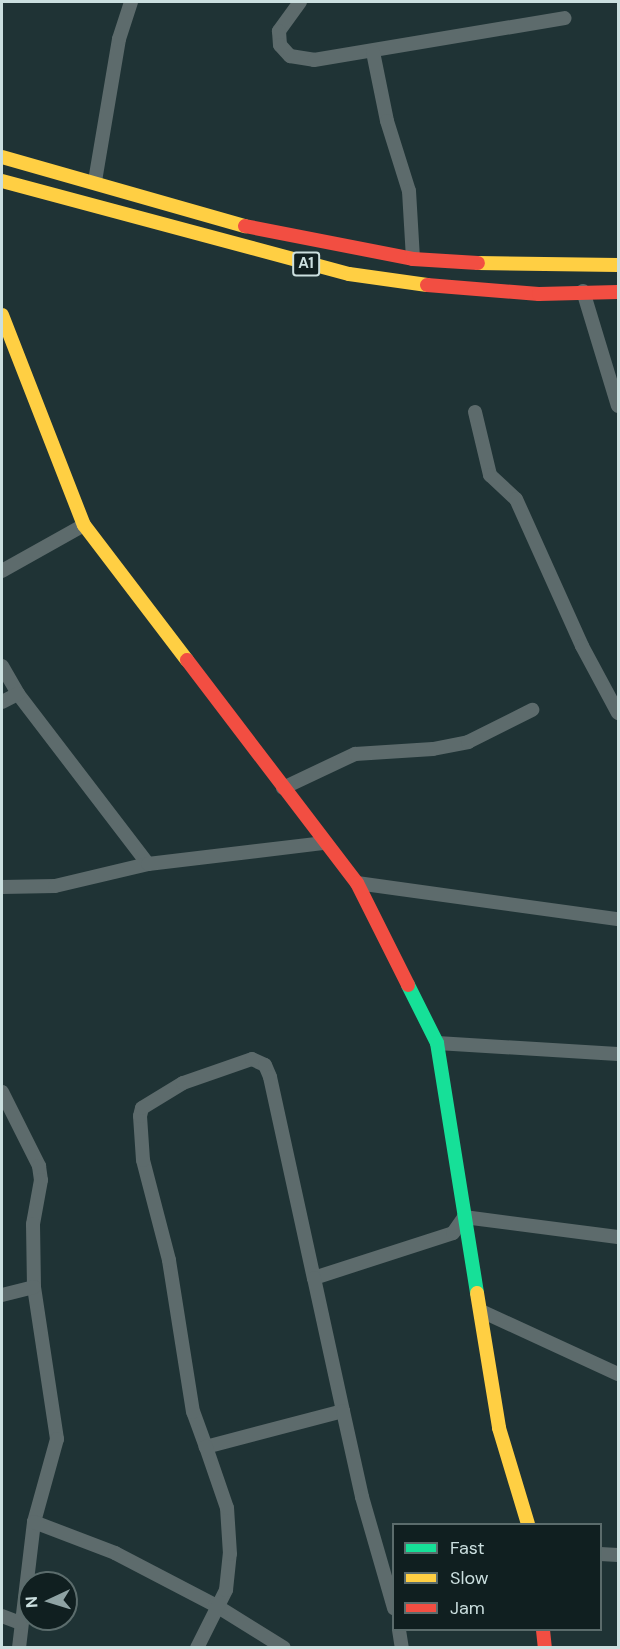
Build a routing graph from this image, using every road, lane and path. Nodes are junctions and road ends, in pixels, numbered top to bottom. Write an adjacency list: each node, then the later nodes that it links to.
1 (131, 2): 7 (street)
2 (300, 2): 4 (street)
3 (564, 18): 4 (street)
4 (373, 52): 8 (street)
5 (2, 157): 7 (main road, A1)
6 (2, 181): 10 (main road, A1)
7 (95, 181): 8 (main road, A1)
8 (413, 259): 9 (main road, A1)
9 (618, 266)
10 (583, 291): 11 (main road, A1); 13 (street)
11 (618, 292)
12 (2, 315): 15 (main road)
13 (618, 406)
14 (475, 412): 21 (street)
15 (84, 525): 16 (street); 22 (main road)
16 (2, 571)
17 (2, 666): 18 (street)
18 (18, 694): 19 (street); 24 (street)
19 (2, 702)
20 (532, 710): 22 (street)
21 (618, 713)
22 (283, 788): 23 (main road)
23 (325, 843): 24 (street); 25 (main road)
24 (148, 864): 26 (street)
25 (357, 883): 27 (street); 28 (main road)
26 (2, 887)
27 (618, 919)
28 (437, 1043): 29 (street); 31 (main road)
29 (618, 1054)
30 (2, 1092): 34 (street)
31 (464, 1217): 32 (street); 33 (street); 36 (main road)
32 (618, 1237)
33 (314, 1278): 38 (street); 39 (street)
34 (34, 1287): 35 (street); 40 (street)
35 (2, 1295)
36 (481, 1311): 37 (street); 41 (main road)
37 (618, 1374)
38 (343, 1412): 39 (street); 44 (street)
39 (206, 1447): 47 (street)
40 (34, 1521): 45 (street); 47 (street)
41 (528, 1523)
42 (602, 1554): 43 (street)
43 (618, 1555)
44 (388, 1567): 46 (street)
45 (27, 1571)
46 (392, 1600)
47 (215, 1605): 54 (street); 55 (street)
48 (2, 1616): 49 (street)
49 (18, 1622)
50 (20, 1631): 53 (street)
51 (399, 1631): 56 (street)
52 (543, 1631): 57 (main road)
53 (19, 1647)
54 (197, 1647)
55 (284, 1647)
56 (402, 1647)
57 (545, 1647)

